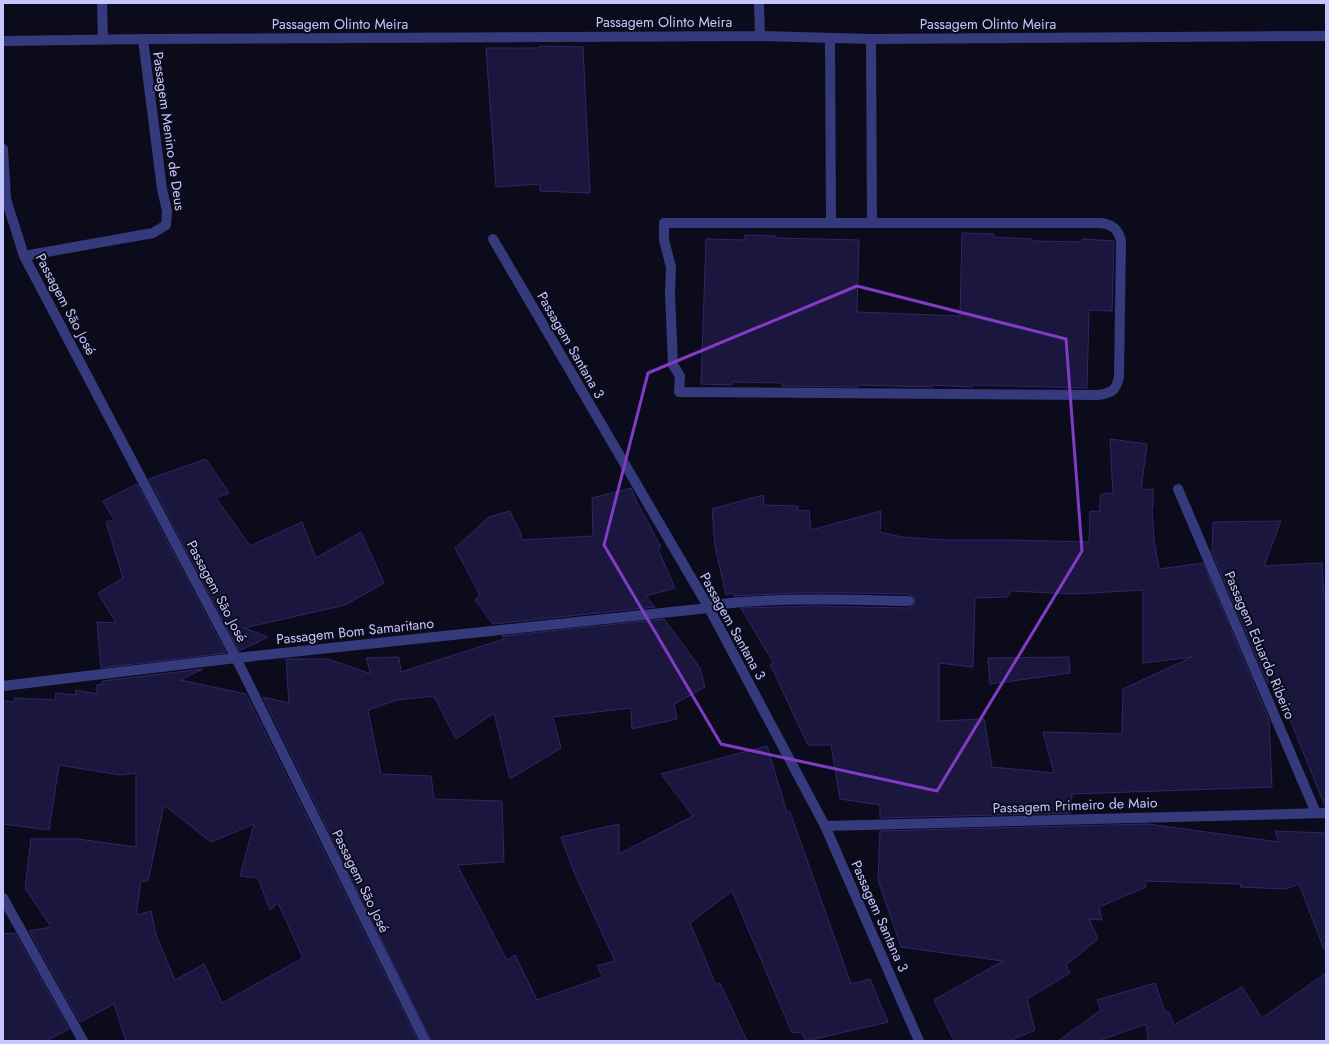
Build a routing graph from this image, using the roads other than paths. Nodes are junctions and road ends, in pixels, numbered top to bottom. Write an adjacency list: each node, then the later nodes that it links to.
1 (102, 3): 8 (street)
2 (759, 3): 3 (street)
3 (760, 36): 5 (street, Passagem Olinto Meira); 6 (street, Passagem Olinto Meira)
4 (1326, 36): 7 (street, Passagem Olinto Meira)
5 (830, 38): 7 (street, Passagem Olinto Meira); 11 (street)
6 (143, 39): 8 (street, Passagem Olinto Meira); 14 (street, Passagem Menino de Deus)
7 (871, 39): 12 (street)
8 (102, 40): 9 (street, Passagem Olinto Meira)
9 (3, 41)
10 (3, 149): 14 (street, Passagem São José)
11 (831, 222): 12 (street); 12 (street)
12 (872, 223)
13 (493, 239): 17 (street, Passagem Santana 3)
14 (24, 256): 18 (street, Passagem São José)
15 (1178, 489): 20 (street, Passagem Eduardo Ribeiro)
16 (909, 601): 17 (street, Passagem Bom Samaritano)
17 (709, 608): 18 (street, Passagem Bom Samaritano); 21 (street, Passagem Santana 3)
18 (236, 658): 19 (street, Passagem Bom Samaritano); 24 (street, Passagem São José)
19 (3, 686)
20 (1321, 813): 21 (street, Passagem Primeiro de Maio)
21 (825, 826): 25 (street, Passagem Santana 3)
22 (3, 898): 23 (street)
23 (83, 1041)
24 (424, 1041)
25 (919, 1041)

